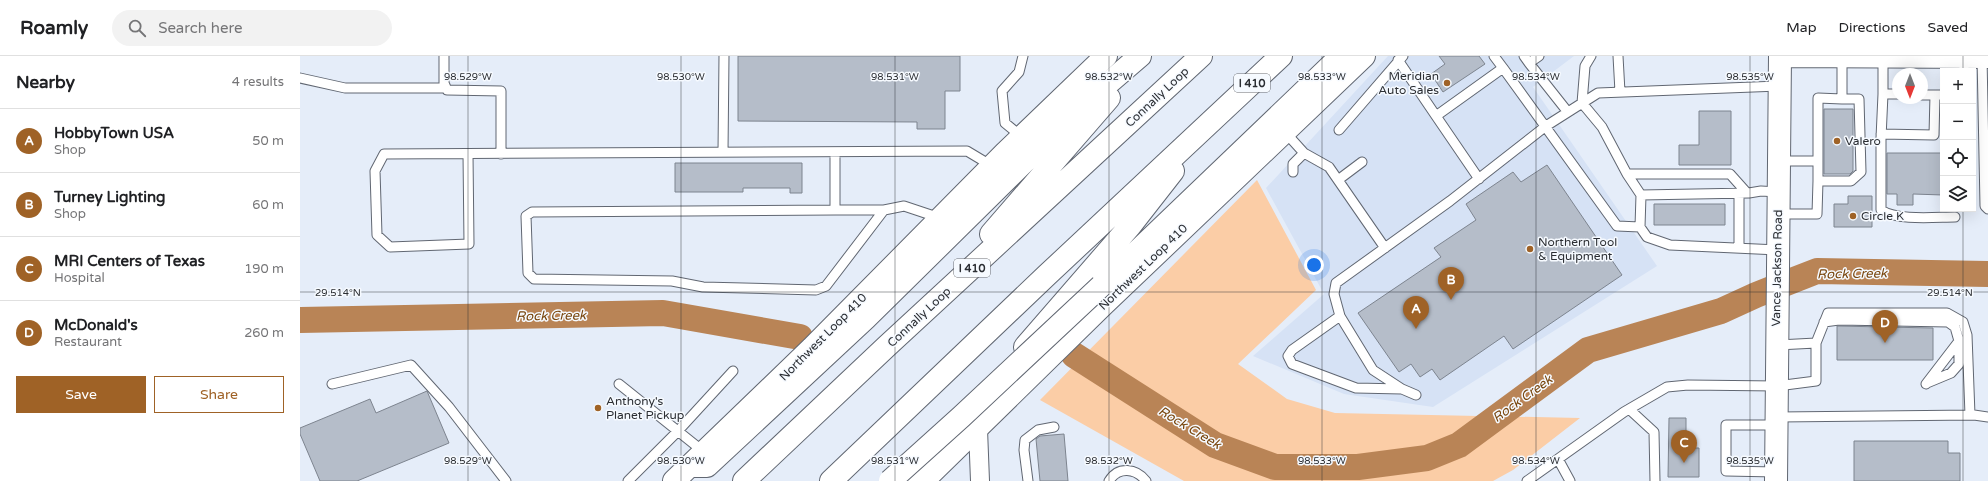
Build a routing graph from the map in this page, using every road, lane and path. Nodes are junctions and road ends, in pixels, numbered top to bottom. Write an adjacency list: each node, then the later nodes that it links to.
1 (444, 56): 24 (lane)
2 (724, 56): 40 (lane)
3 (1023, 56): 39 (lane)
4 (1140, 56): 86 (main road)
5 (1145, 56): 68 (main road)
6 (1201, 56): 68 (main road, Connally Loop / I 410)
7 (1281, 56): 32 (main road, I 410)
8 (1341, 56): 95 (main road, bridge)
9 (1364, 56): 37 (main road, Northwest Loop 410)
10 (1494, 56): 21 (lane)
11 (1539, 56): 19 (lane)
12 (1591, 56): 31 (lane)
13 (1618, 56): 25 (lane)
14 (1780, 56): 15 (main road); 23 (main road, Vance Jackson Road)
15 (1842, 56): 16 (main road); 30 (lane)
16 (1889, 56): 20 (main road); 26 (lane)
17 (1400, 58): 34 (lane); 36 (lane)
18 (1096, 60): 39 (main road, Northwest Loop 410)
19 (1526, 60): 33 (lane)
20 (1974, 60): 57 (lane)
21 (1503, 68): 34 (lane); 35 (lane)
22 (300, 78): 24 (lane)
23 (1779, 86): 25 (lane); 45 (main road, Vance Jackson Road)
24 (446, 88): 44 (lane)
25 (1620, 92): 31 (lane)
26 (1884, 94): 27 (lane); 38 (lane)
27 (1892, 94)
28 (1928, 95): 29 (lane)
29 (1939, 95): 38 (lane)
30 (1842, 99): 46 (lane); 53 (lane)
31 (1582, 103): 33 (lane); 50 (lane)
32 (1223, 110): 94 (main road, I 410); 96 (main road)
33 (1567, 111): 35 (lane)
34 (1436, 116): 51 (lane)
35 (1546, 126): 51 (lane); 63 (lane)
36 (1340, 130)
37 (1285, 132): 42 (lane); 84 (main road, Northwest Loop 410)
38 (1881, 134): 61 (lane)
39 (1022, 137): 48 (main road, Northwest Loop 410)
40 (723, 152): 41 (lane); 44 (lane)
41 (835, 152): 48 (lane); 58 (lane)
42 (1304, 153): 49 (lane); 52 (lane)
43 (468, 154): 43 (lane); 44 (lane)
44 (501, 154)
45 (1779, 161): 46 (lane); 54 (main road, Vance Jackson Road)
46 (1818, 161): 53 (lane)
47 (1362, 162): 52 (lane)
48 (992, 166): 62 (main road, Northwest Loop 410)
49 (1293, 172)
50 (1627, 174): 55 (lane); 56 (lane)
51 (1479, 179): 65 (lane)
52 (1338, 180): 65 (lane)
53 (1818, 181): 60 (lane)
54 (1778, 192): 55 (lane); 60 (main road, Vance Jackson Road)
55 (1743, 193): 56 (lane); 64 (lane)
56 (1641, 195): 63 (lane)
57 (1988, 209)
58 (835, 210): 59 (lane); 59 (lane)
59 (884, 210): 62 (lane)
60 (1778, 214): 66 (main road, Vance Jackson Road)
61 (1956, 217)
62 (941, 218): 86 (main road, Northwest Loop 410)
63 (1640, 227): 64 (lane)
64 (1739, 247): 66 (lane)
65 (1385, 248): 67 (lane)
66 (1778, 251): 71 (main road, Vance Jackson Road)
67 (1340, 316): 77 (lane); 77 (lane)
68 (918, 317): 93 (main road, Connally Loop / I 410)
69 (1824, 322): 70 (lane); 72 (lane); 80 (lane)
70 (1959, 341): 70 (lane)
71 (1777, 342): 72 (lane); 76 (main road, Vance Jackson Road)
72 (1816, 343): 76 (lane)
73 (734, 371): 85 (lane)
74 (332, 384): 90 (lane)
75 (619, 384): 85 (lane)
76 (1777, 386): 79 (lane); 82 (main road, Vance Jackson Road)
77 (1402, 389): 78 (lane)
78 (1416, 395)
79 (1629, 409): 87 (lane); 104 (lane)
80 (1970, 415): 81 (lane); 82 (lane)
81 (1988, 418)
82 (1776, 421): 88 (lane); 89 (main road, Vance Jackson Road)
83 (1054, 427): 99 (lane)
84 (978, 428): 97 (main road, Northwest Loop 410); 98 (street)
85 (677, 432): 86 (lane); 91 (lane)
86 (697, 459): 92 (main road, Northwest Loop 410)
87 (1558, 459): 102 (lane); 103 (lane)
88 (1726, 471): 89 (lane); 105 (lane)
89 (1776, 476)
90 (506, 481)
91 (629, 481)
92 (674, 481)
93 (744, 481)
94 (831, 481)
95 (890, 481)
96 (912, 481)
97 (923, 481)
98 (980, 481)
99 (1028, 481)
100 (1109, 481): 101 (lane)
101 (1146, 481)
102 (1527, 481)
103 (1570, 481)
104 (1655, 481)
105 (1725, 481)

